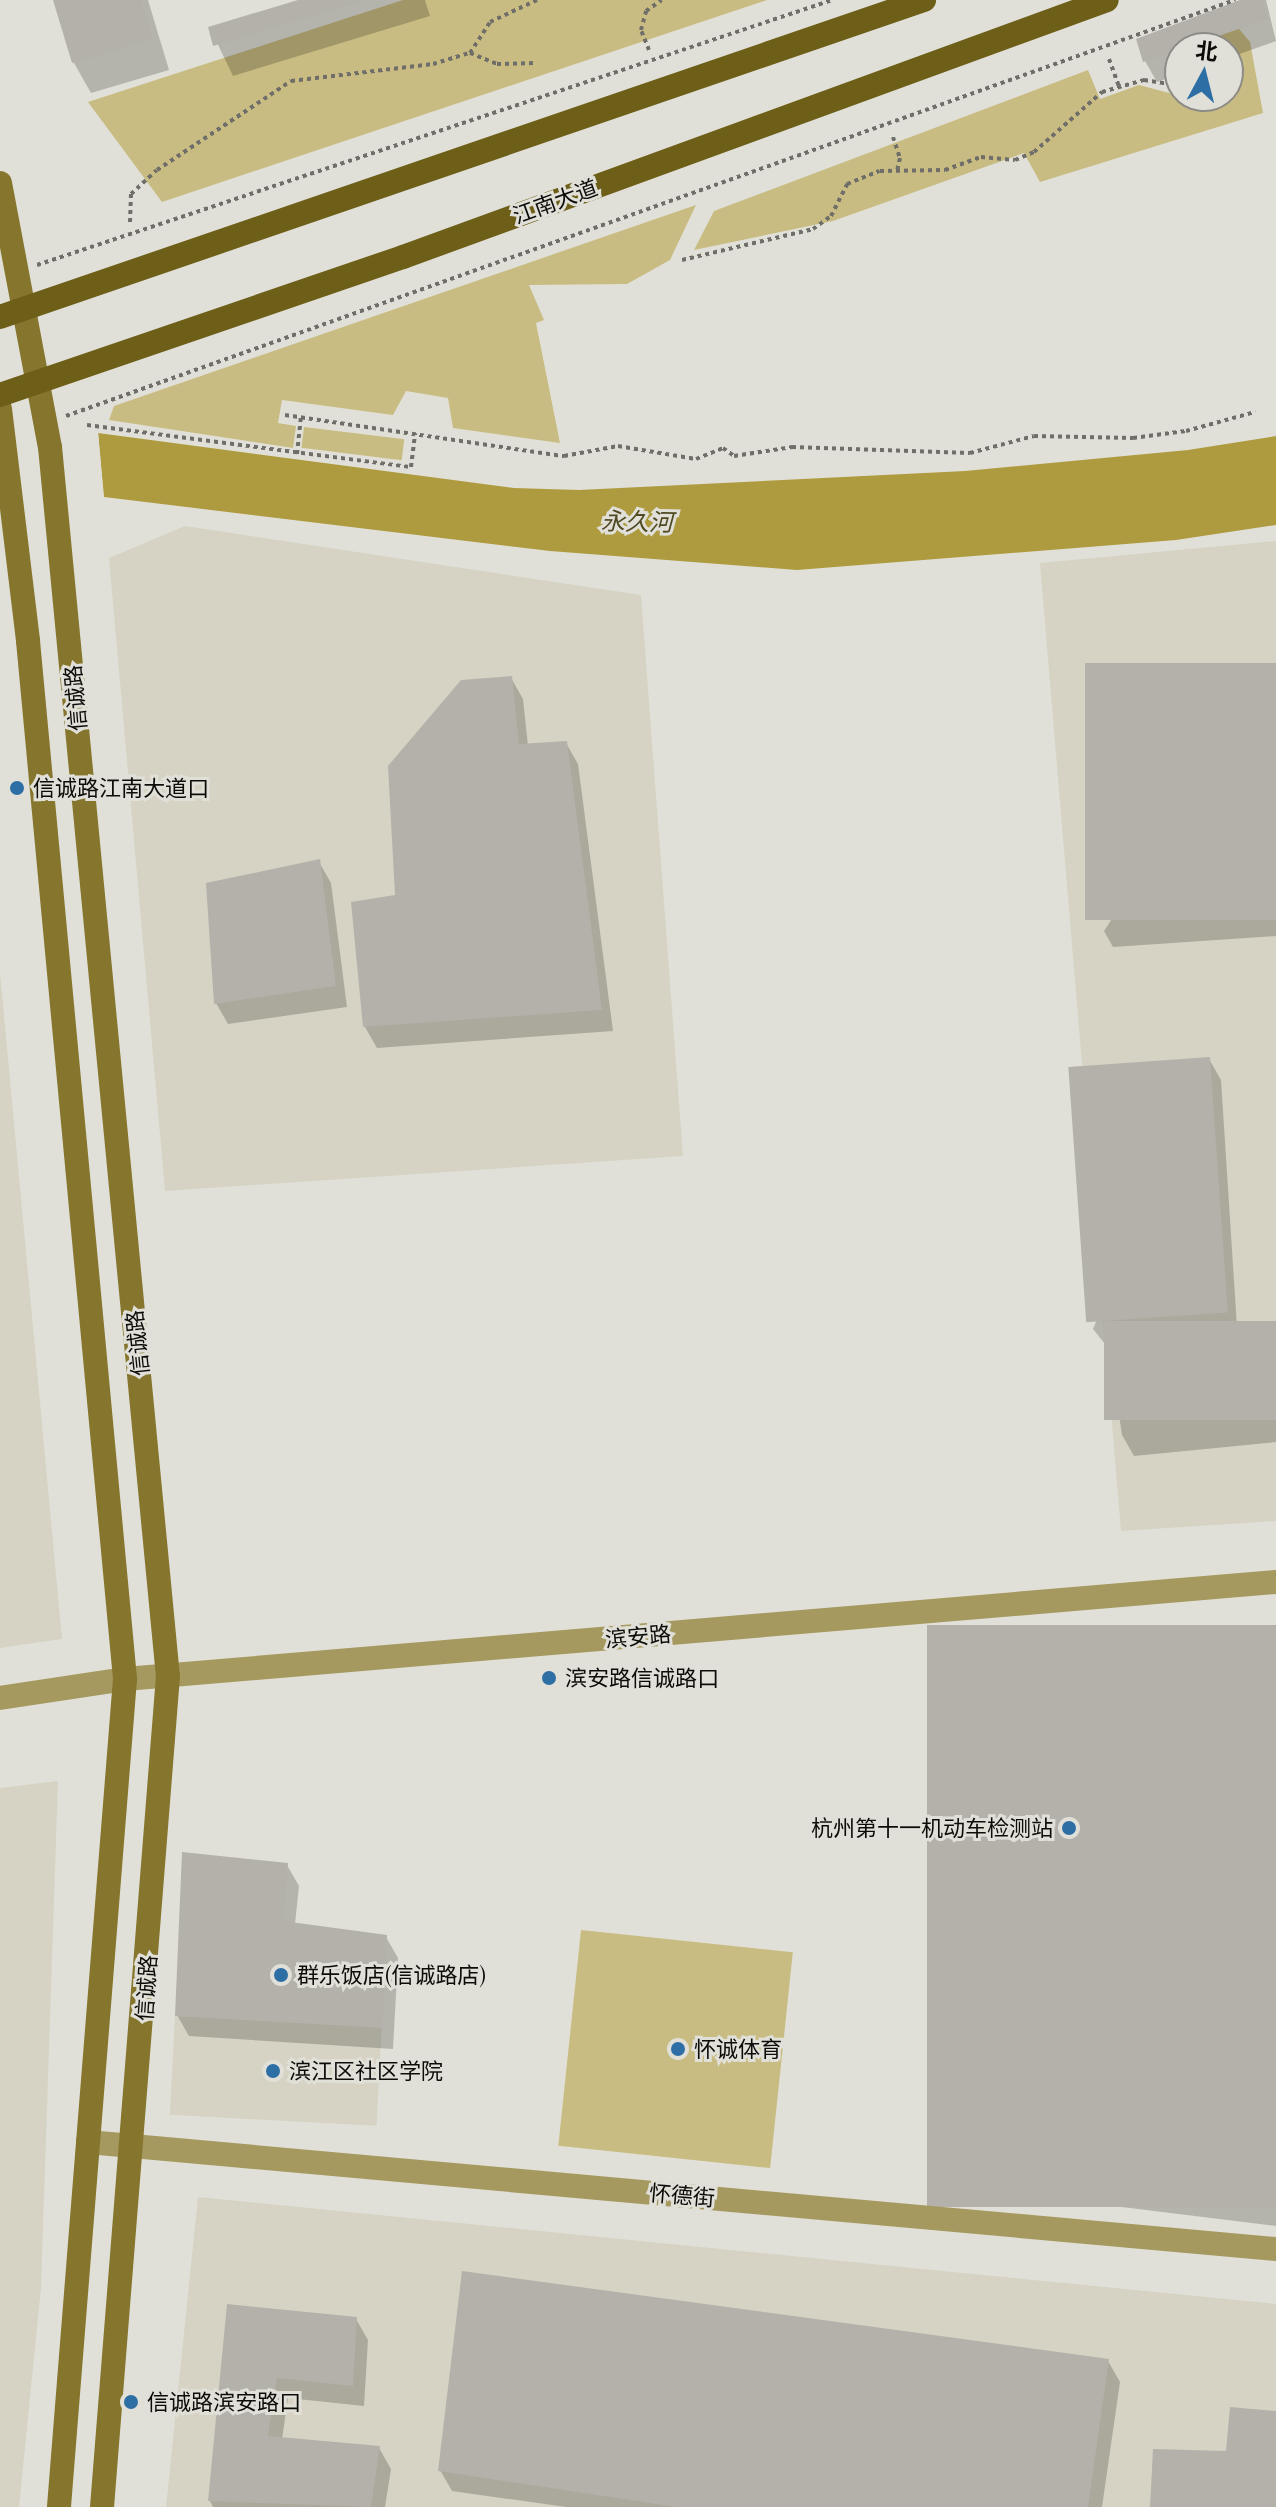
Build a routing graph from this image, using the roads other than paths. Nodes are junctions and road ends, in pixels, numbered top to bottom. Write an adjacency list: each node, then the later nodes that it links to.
1 (924, 0): 4 (main road)
2 (1107, 0): 6 (main road, 江南大道)
3 (0, 183): 4 (main road, 信诚路)
4 (26, 308): 5 (main road); 6 (main road, 信诚路)
5 (0, 317)
6 (39, 382): 7 (main road, 江南大道); 10 (main road, 信诚路)
7 (0, 395)
8 (0, 409): 11 (main road, 信诚路)
9 (1276, 1582): 10 (street, 滨安路)
10 (168, 1676): 11 (street, 滨安路); 14 (main road, 信诚路)
11 (125, 1679): 12 (street, 滨安路); 13 (main road, 信诚路)
12 (0, 1698)
13 (88, 2142): 14 (street, 怀德街); 16 (main road, 信诚路)
14 (133, 2146): 15 (street, 怀德街); 17 (main road, 信诚路)
15 (1276, 2249)
16 (59, 2507)
17 (102, 2507)

